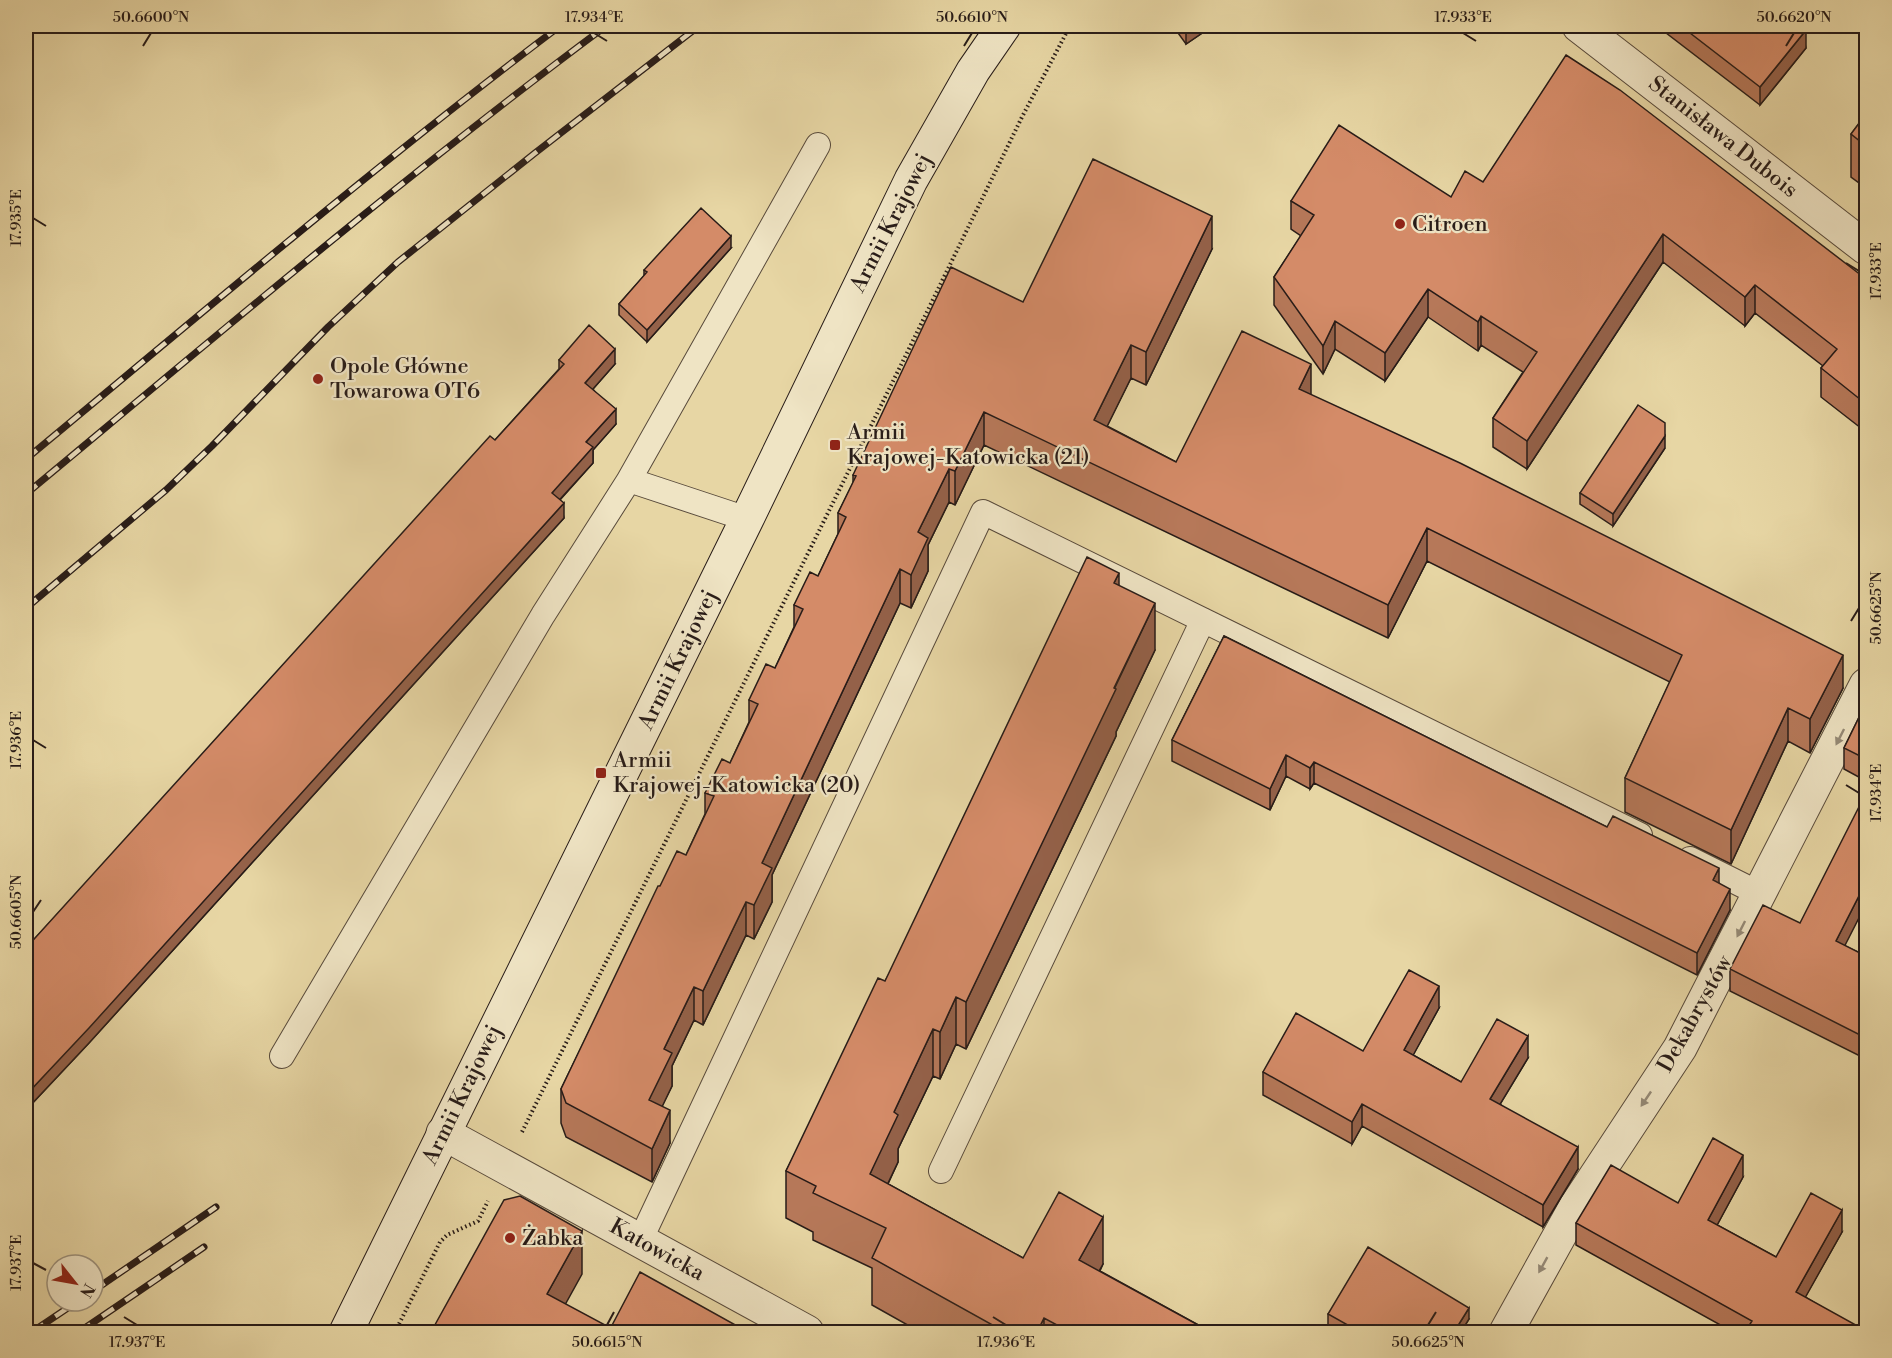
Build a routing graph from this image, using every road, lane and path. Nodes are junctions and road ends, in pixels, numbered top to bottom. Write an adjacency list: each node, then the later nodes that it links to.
1 (1004, 26): 7 (street, Armii Krajowej)
2 (1070, 26): 13 (path)
3 (1579, 26): 5 (street, Stanisława Dubois)
4 (818, 145): 6 (lane)
5 (1866, 248)
6 (629, 480): 7 (lane); 11 (lane)
7 (747, 519): 12 (street, Armii Krajowej)
8 (1203, 620): 10 (lane); 14 (lane); 16 (lane)
9 (1866, 685): 10 (street, Dekabrystów, one-way to 10)
10 (1760, 894): 20 (street, Dekabrystów, one-way to 20)
11 (282, 1056)
12 (443, 1133): 16 (street, Katowicka); 17 (street, Armii Krajowej)
13 (517, 1142)
14 (941, 1171)
15 (488, 1201): 18 (path)
16 (640, 1241): 19 (street, Katowicka)
17 (346, 1332)
18 (395, 1332)
19 (807, 1332)
20 (1506, 1332)

